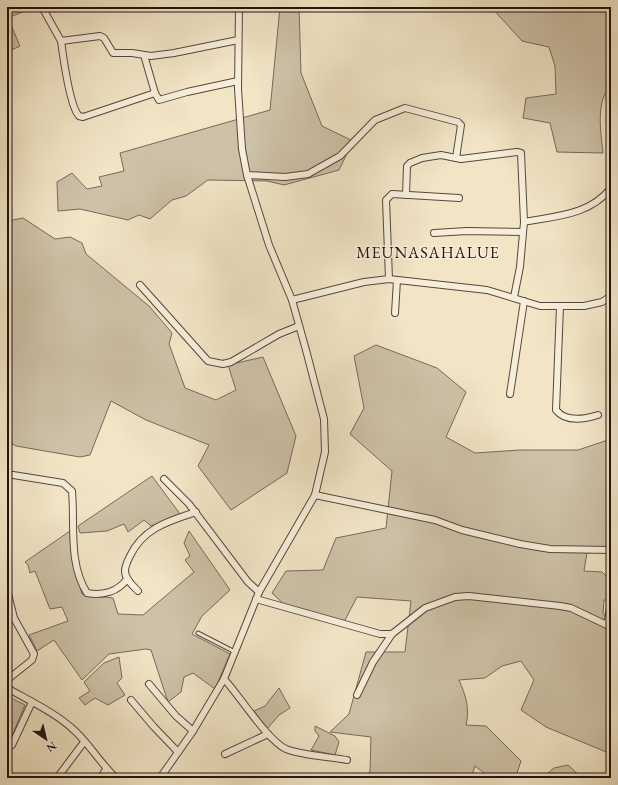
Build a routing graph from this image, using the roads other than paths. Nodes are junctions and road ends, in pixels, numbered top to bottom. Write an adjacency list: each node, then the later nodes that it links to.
1 (42, 7): 4 (street)
2 (239, 7): 3 (street)
3 (238, 40): 5 (street); 6 (street)
4 (61, 41): 5 (street); 7 (street)
5 (144, 54): 7 (street)
6 (238, 81): 7 (street); 9 (street)
7 (155, 93)
8 (456, 158): 9 (street); 11 (street); 13 (street)
9 (247, 175): 21 (street)
10 (611, 188): 13 (street)
11 (406, 195): 12 (street); 16 (street)
12 (459, 198)
13 (524, 222): 14 (street)
14 (523, 232): 15 (street); 20 (street)
15 (434, 233)
16 (389, 279): 17 (street); 21 (street)
17 (397, 280): 20 (street); 24 (street)
18 (140, 285): 25 (street)
19 (611, 296): 23 (street)
20 (514, 297): 22 (street)
21 (292, 300): 25 (street)
22 (524, 301): 23 (street); 26 (street)
23 (560, 306): 27 (street)
24 (395, 313)
25 (299, 326): 30 (street)
26 (510, 394)
27 (598, 415)
28 (7, 474): 33 (street)
29 (164, 479): 31 (street)
30 (315, 495): 32 (street); 36 (street)
31 (196, 512): 33 (street); 36 (street)
32 (611, 550)
33 (127, 579): 35 (street)
34 (7, 590): 44 (street)
35 (138, 591)
36 (259, 592): 37 (street)
37 (256, 599): 41 (street); 42 (street)
38 (611, 603): 39 (street)
39 (609, 626): 41 (street)
40 (198, 633): 42 (lane)
41 (392, 634): 47 (street)
42 (235, 652): 43 (street)
43 (224, 679): 50 (street); 51 (street)
44 (7, 680)
45 (149, 684): 50 (street)
46 (7, 688): 49 (street)
47 (357, 695)
48 (131, 700): 54 (street)
49 (32, 702): 52 (street); 53 (street)
50 (193, 731): 54 (street)
51 (268, 734): 55 (street); 56 (street)
52 (84, 742): 57 (street); 58 (street)
53 (12, 745)
54 (178, 752): 61 (street)
55 (226, 754)
56 (347, 760)
57 (106, 769): 59 (street); 60 (street)
58 (57, 778)
59 (101, 778)
60 (116, 778)
61 (160, 778)

